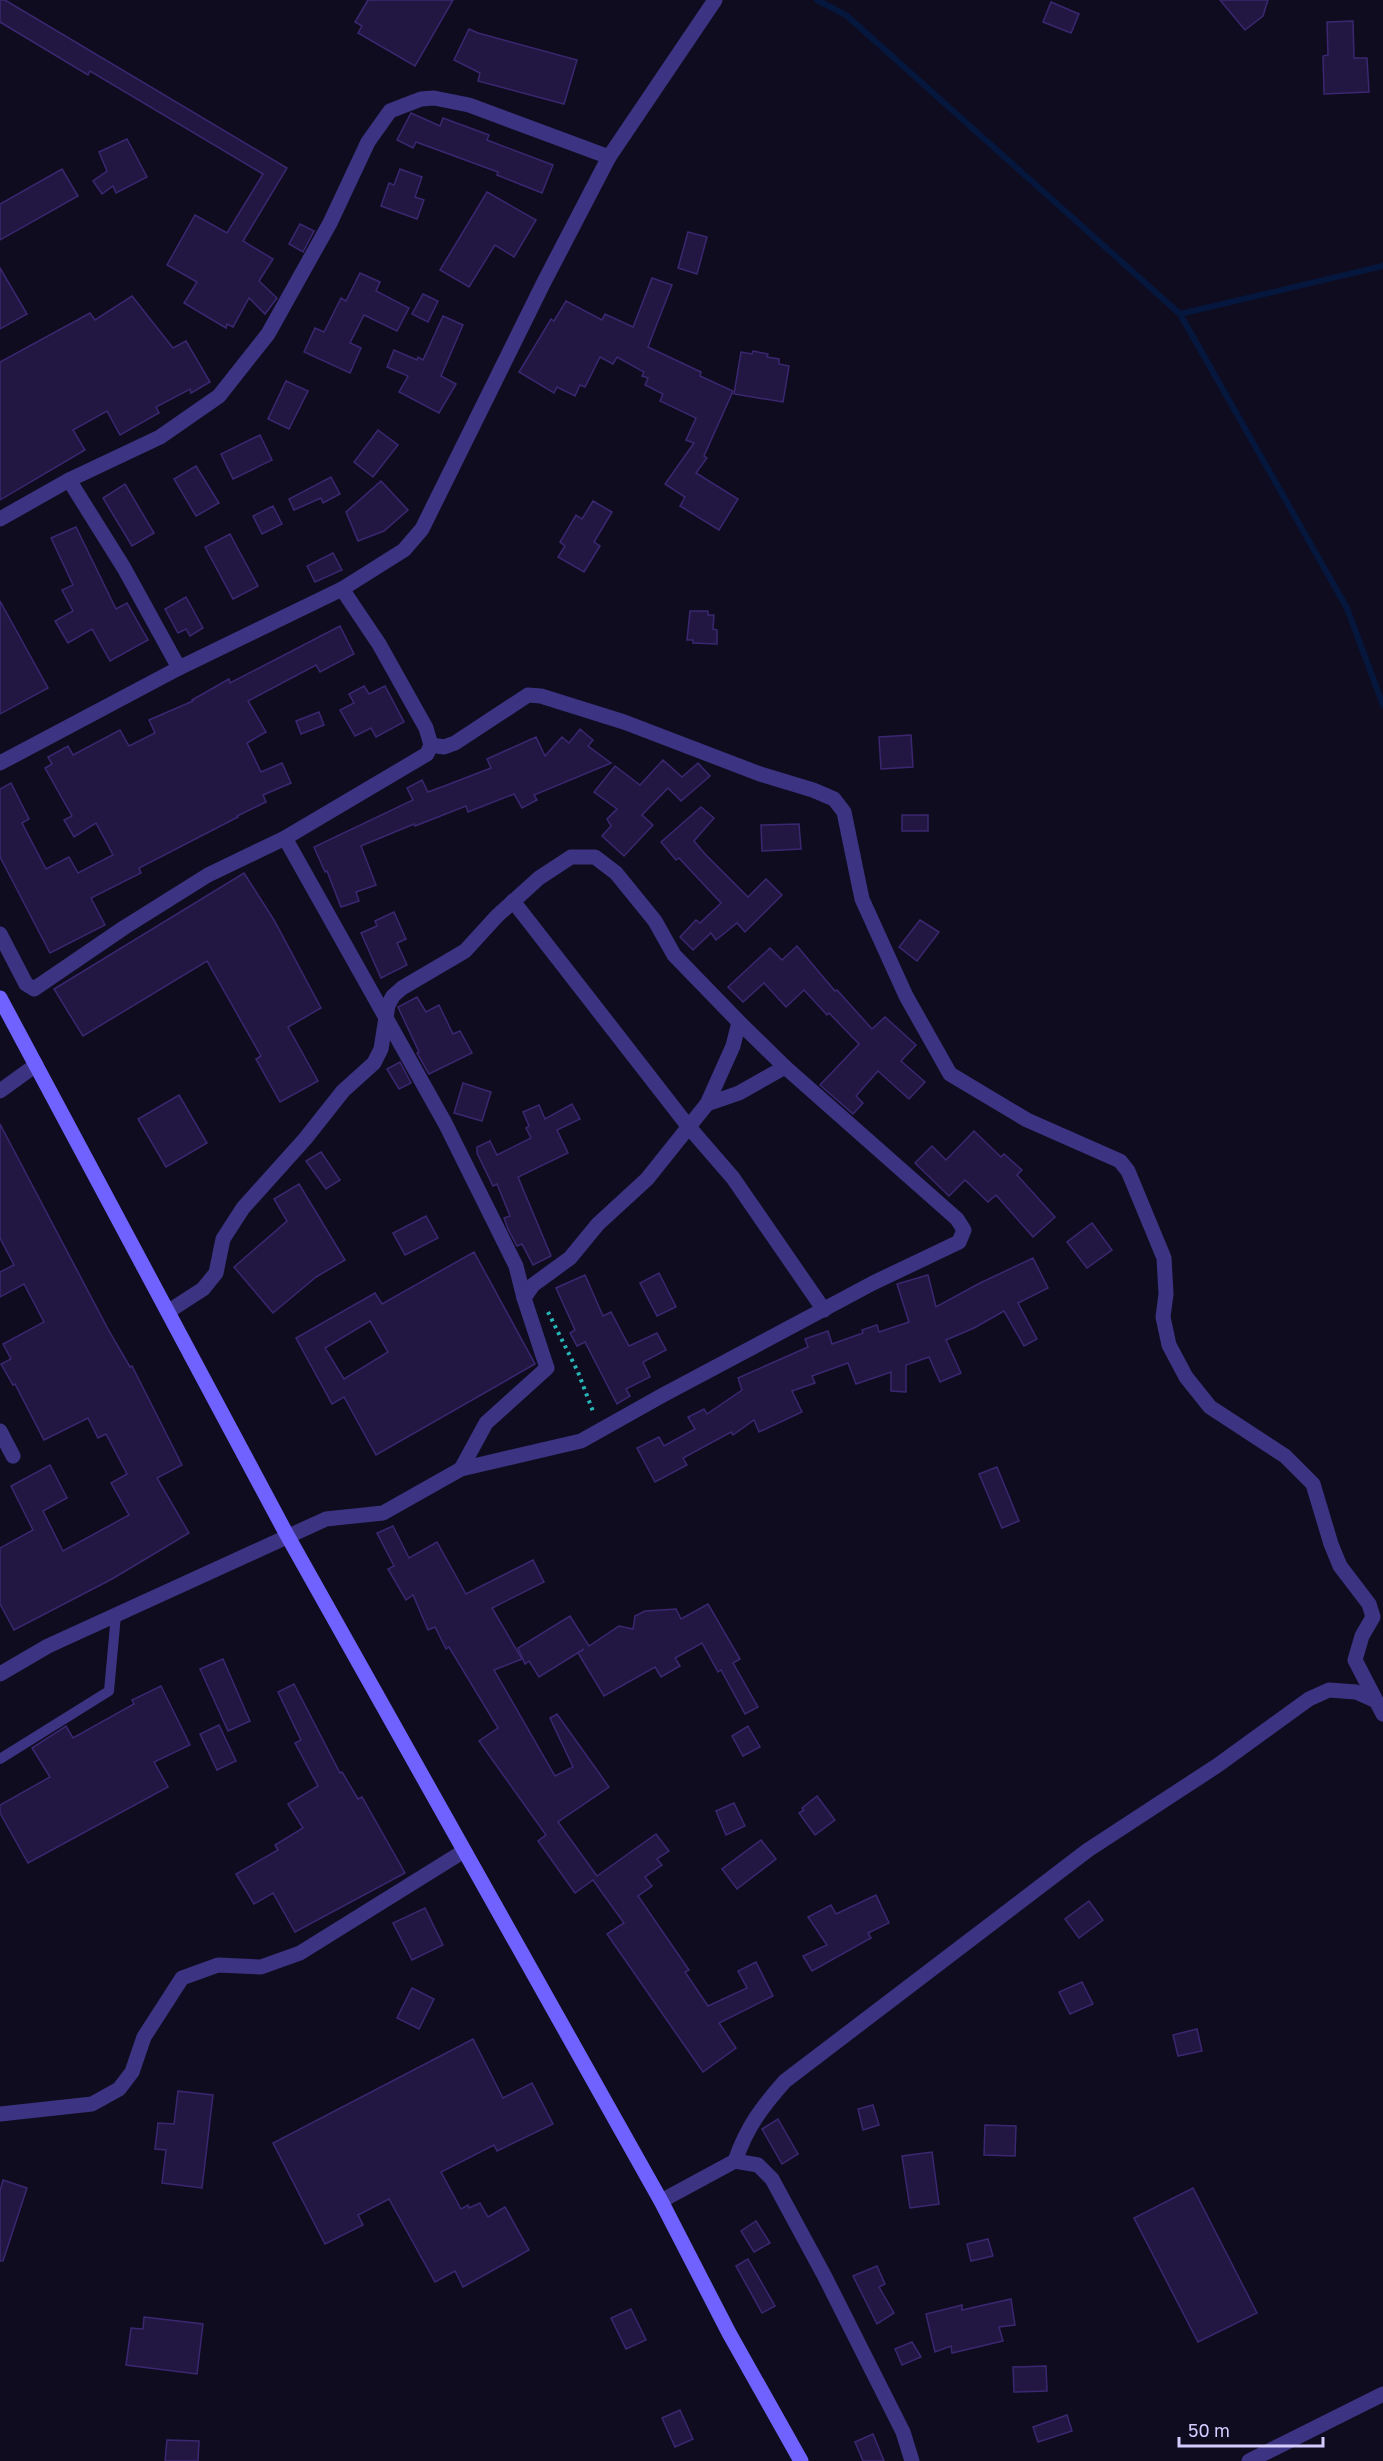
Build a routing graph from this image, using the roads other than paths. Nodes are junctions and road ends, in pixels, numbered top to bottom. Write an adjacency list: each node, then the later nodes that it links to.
1 (715, 0): 2 (street)
2 (609, 156): 3 (street); 5 (street)
3 (69, 480): 4 (street); 6 (street)
4 (0, 519)
5 (342, 589): 6 (street); 7 (street)
6 (179, 668): 8 (street)
7 (431, 745): 9 (street); 29 (street)
8 (0, 763)
9 (285, 838): 11 (street); 13 (street)
10 (513, 901): 13 (street); 14 (street); 19 (street)
11 (0, 934)
12 (0, 998): 15 (main road)
13 (385, 1017): 20 (street); 22 (street)
14 (739, 1022): 16 (street); 18 (street)
15 (36, 1065): 17 (street); 22 (main road)
16 (785, 1067): 18 (street); 21 (street)
17 (0, 1090)
18 (707, 1104): 19 (street)
19 (688, 1126): 20 (street); 21 (street)
20 (524, 1298): 25 (street)
21 (824, 1310): 25 (street)
22 (169, 1311): 26 (main road)
23 (0, 1431): 24 (street)
24 (13, 1455)
25 (461, 1469): 26 (street)
26 (287, 1535): 27 (street); 32 (main road)
27 (116, 1615): 28 (street); 31 (lane)
28 (0, 1674)
29 (1374, 1700): 30 (street); 34 (street)
30 (1383, 1714)
31 (0, 1759)
32 (464, 1851): 33 (street); 35 (main road)
33 (0, 2114)
34 (735, 2161): 35 (street); 38 (street)
35 (662, 2201): 37 (main road)
36 (1383, 2394): 39 (street)
37 (801, 2461)
38 (912, 2461)
39 (1249, 2461)

